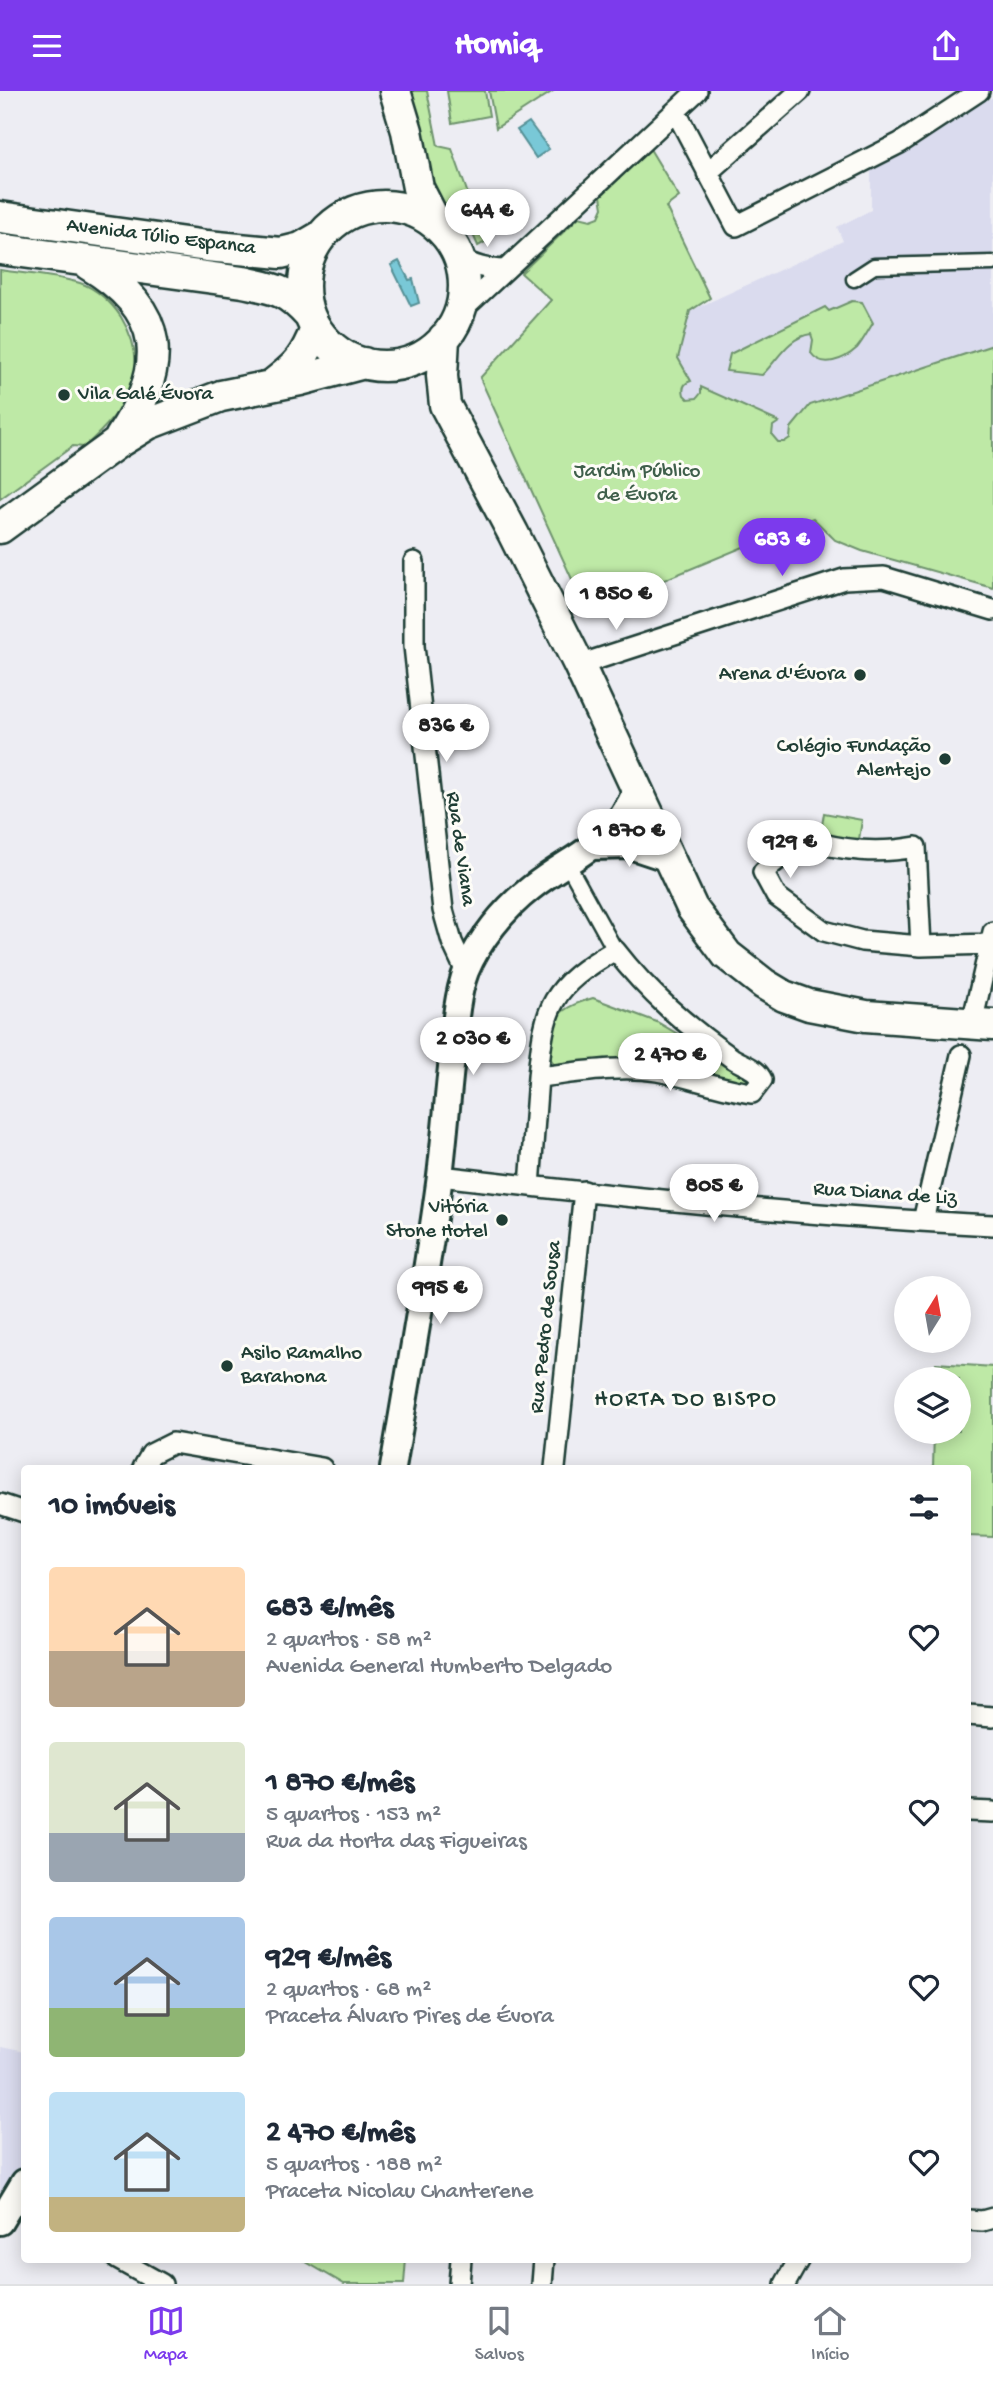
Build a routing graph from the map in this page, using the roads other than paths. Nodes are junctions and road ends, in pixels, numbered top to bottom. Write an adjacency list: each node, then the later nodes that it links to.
1 (395, 91): 6 (main road)
2 (697, 91): 5 (street)
3 (800, 91): 7 (street)
4 (979, 91): 7 (street)
5 (676, 112): 7 (street); 16 (street)
6 (407, 131): 8 (main road); 10 (main road)
7 (707, 173)
8 (373, 206): 10 (main road); 11 (main road)
9 (0, 217): 11 (main road, Avenida Túlio Espanca)
10 (438, 227): 13 (main road)
11 (320, 237): 18 (main road)
12 (0, 249): 14 (main road, Avenida Túlio Espanca)
13 (458, 257): 16 (street); 19 (main road)
14 (82, 260): 18 (main road, Avenida Túlio Espanca); 24 (main road)
15 (993, 263): 17 (street)
16 (505, 270): 19 (street)
17 (854, 279)
18 (313, 322): 20 (main road); 22 (main road)
19 (451, 326): 21 (main road); 23 (main road)
20 (364, 363): 21 (main road); 22 (main road)
21 (395, 365): 23 (main road)
22 (271, 386): 24 (main road)
23 (445, 405): 28 (main road)
24 (117, 443): 25 (main road)
25 (0, 529)
26 (414, 562): 37 (street, Rua de Viana)
27 (993, 610): 28 (street)
28 (579, 665): 29 (main road)
29 (636, 790): 30 (main road); 31 (street)
30 (650, 819): 31 (street); 32 (main road)
31 (593, 847): 32 (street); 33 (street)
32 (669, 859): 38 (main road)
33 (567, 863): 36 (street); 37 (street)
34 (992, 938): 35 (street); 38 (street)
35 (920, 946): 35 (street)
36 (615, 950): 40 (street); 40 (street)
37 (466, 972): 41 (street)
38 (983, 1024)
39 (961, 1055): 44 (street)
40 (538, 1077): 42 (street)
41 (440, 1176): 42 (street, Rua Diana de Liz); 48 (street)
42 (530, 1186): 43 (street, Rua Diana de Liz)
43 (583, 1191): 44 (street, Rua Diana de Liz); 49 (street, Rua Pedro de Sousa)
44 (923, 1221): 45 (street, Rua Diana de Liz)
45 (993, 1225)
46 (146, 1465): 47 (street)
47 (299, 1465)
48 (393, 1465)
49 (555, 1465)
50 (0, 1504): 51 (street)
51 (21, 1511)
52 (971, 1715): 53 (street)
53 (993, 1717)
54 (971, 1811): 55 (street)
55 (993, 1812)
56 (993, 2218): 57 (street)
57 (971, 2220)
58 (124, 2263): 62 (street)
59 (461, 2263): 63 (street)
60 (544, 2263): 64 (street)
61 (797, 2263): 65 (street)
62 (162, 2284)
63 (459, 2284)
64 (542, 2284)
65 (785, 2284)

